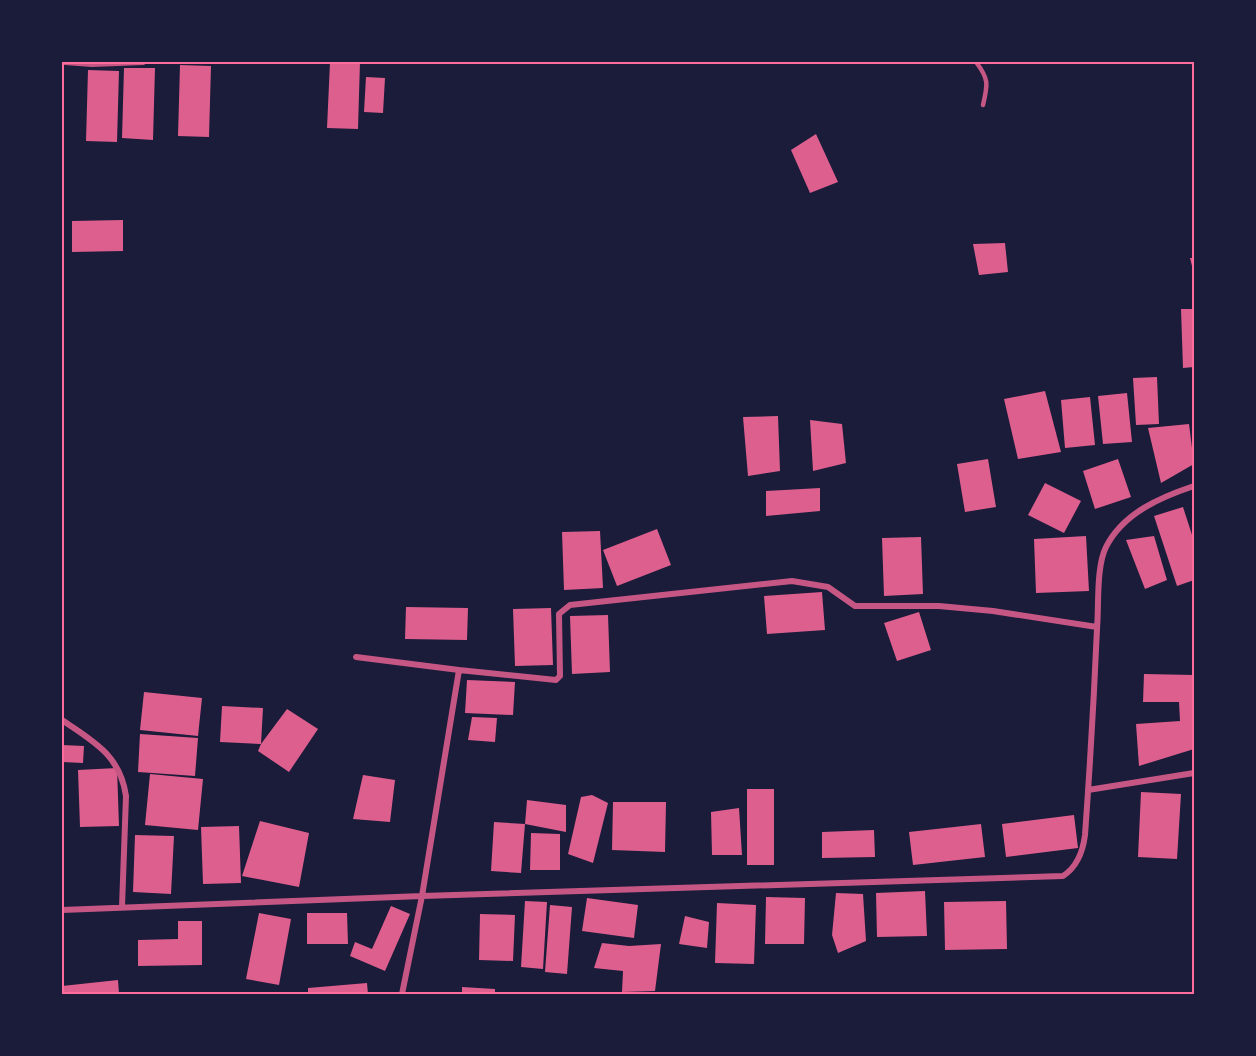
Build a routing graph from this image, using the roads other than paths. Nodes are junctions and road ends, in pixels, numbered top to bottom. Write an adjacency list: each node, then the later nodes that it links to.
1 (65, 62): 2 (street)
2 (142, 62)
3 (976, 62): 4 (lane)
4 (983, 105)
5 (1194, 486): 6 (street)
6 (1097, 627): 8 (street); 11 (street)
7 (356, 657): 8 (street)
8 (459, 670): 12 (street)
9 (62, 720): 13 (street)
10 (1194, 773): 11 (street)
11 (1088, 790): 12 (street)
12 (422, 896): 13 (street); 15 (street)
13 (123, 907): 14 (street)
14 (62, 910)
15 (402, 994)

